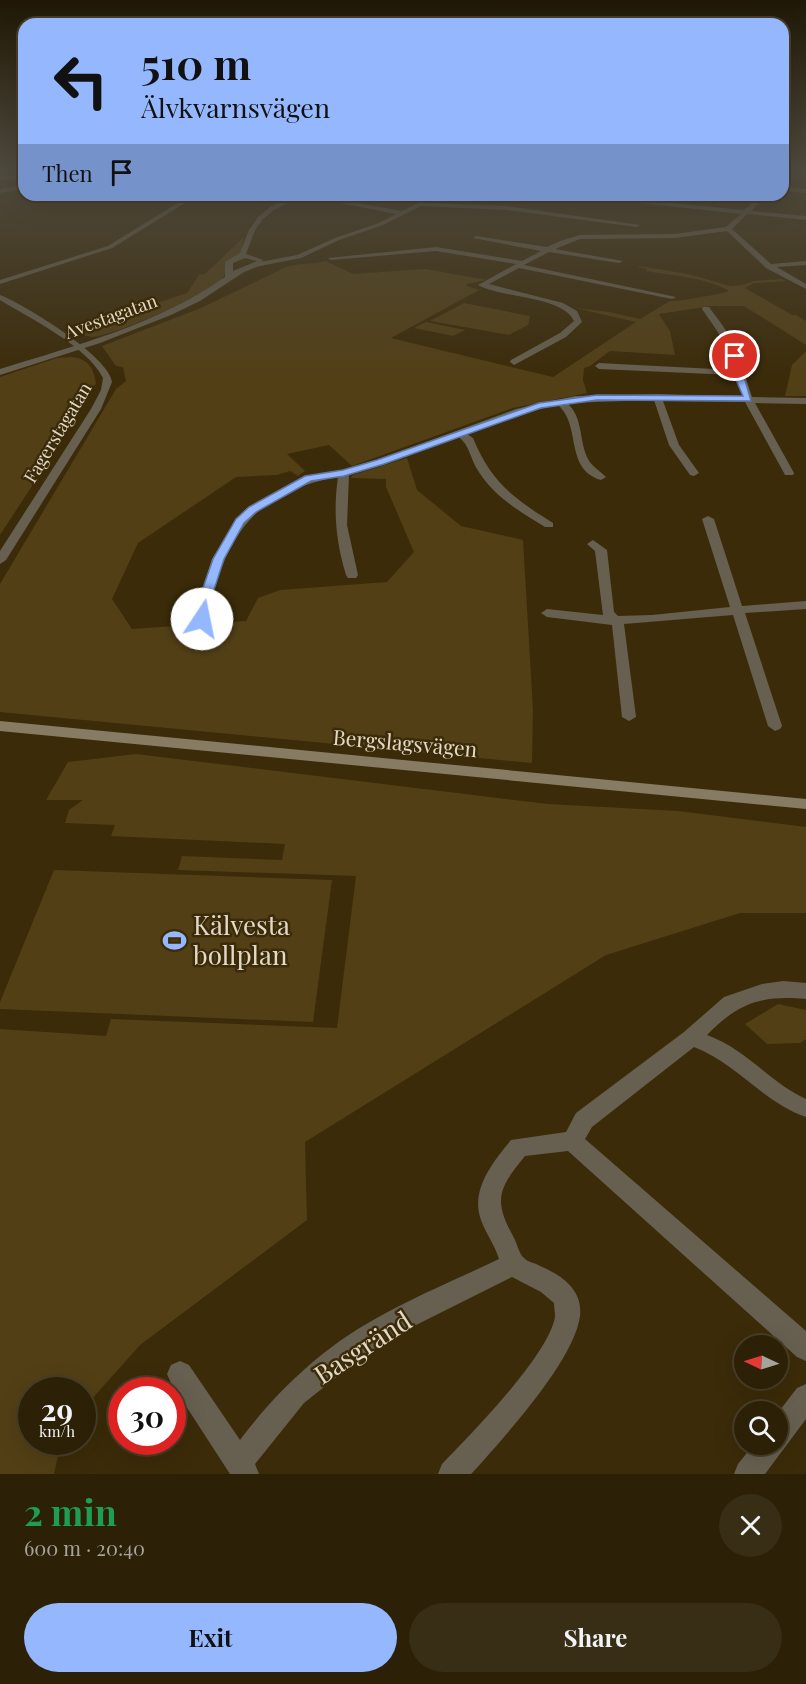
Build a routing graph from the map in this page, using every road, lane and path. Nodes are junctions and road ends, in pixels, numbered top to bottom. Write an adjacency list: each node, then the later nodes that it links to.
1 (120, 241): 19 (street)
2 (249, 241): 7 (street)
3 (336, 241): 11 (street, Avestagatan)
4 (491, 241): 8 (street)
5 (566, 241): 8 (street)
6 (741, 241): 16 (street)
7 (248, 247): 9 (street); 11 (street)
8 (546, 251): 12 (street); 14 (street)
9 (240, 257): 11 (street, Avestagatan); 15 (street)
10 (331, 258): 14 (street)
11 (257, 260): 17 (street, Avestagatan)
12 (619, 261)
13 (806, 263): 16 (street)
14 (520, 264): 22 (street); 25 (street)
15 (229, 266): 17 (street, Avestagatan); 18 (street)
16 (770, 266): 20 (street)
17 (248, 267): 18 (street, Avestagatan)
18 (227, 280): 24 (street, Avestagatan)
19 (0, 282)
20 (806, 287)
21 (0, 297): 24 (street, Fagerstagatan)
22 (672, 297)
23 (706, 309): 28 (street)
24 (78, 346): 27 (street, Avestagatan); 41 (street, Fagerstagatan)
25 (514, 362)
26 (599, 366): 28 (street)
27 (0, 372)
28 (738, 373): 30 (street)
29 (657, 397): 30 (street); 32 (street); 35 (street)
30 (748, 399): 31 (street); 36 (street)
31 (806, 401)
32 (560, 402): 33 (street); 37 (street)
33 (460, 434): 34 (street); 39 (street)
34 (344, 473): 42 (street); 47 (street)
35 (694, 473)
36 (789, 473)
37 (602, 477)
38 (708, 519): 44 (street)
39 (549, 525)
40 (593, 544): 46 (street)
41 (0, 560)
42 (352, 575)
43 (806, 605): 44 (street)
44 (736, 609): 46 (street); 50 (street)
45 (547, 613): 46 (street)
46 (613, 618): 48 (street)
47 (202, 619)
48 (629, 717)
49 (0, 726): 51 (main road, Bergslagsvägen)
50 (775, 726)
51 (806, 804)
52 (806, 991): 53 (street)
53 (691, 1038): 54 (street); 55 (street)
54 (806, 1108)
55 (572, 1141): 56 (street); 57 (street)
56 (512, 1265): 62 (street, Basgränd); 63 (street)
57 (806, 1348)
58 (180, 1374): 62 (street, Basgränd)
59 (806, 1397): 60 (street)
60 (788, 1421)
61 (763, 1455): 64 (street)
62 (242, 1468)
63 (453, 1474)
64 (748, 1474)

